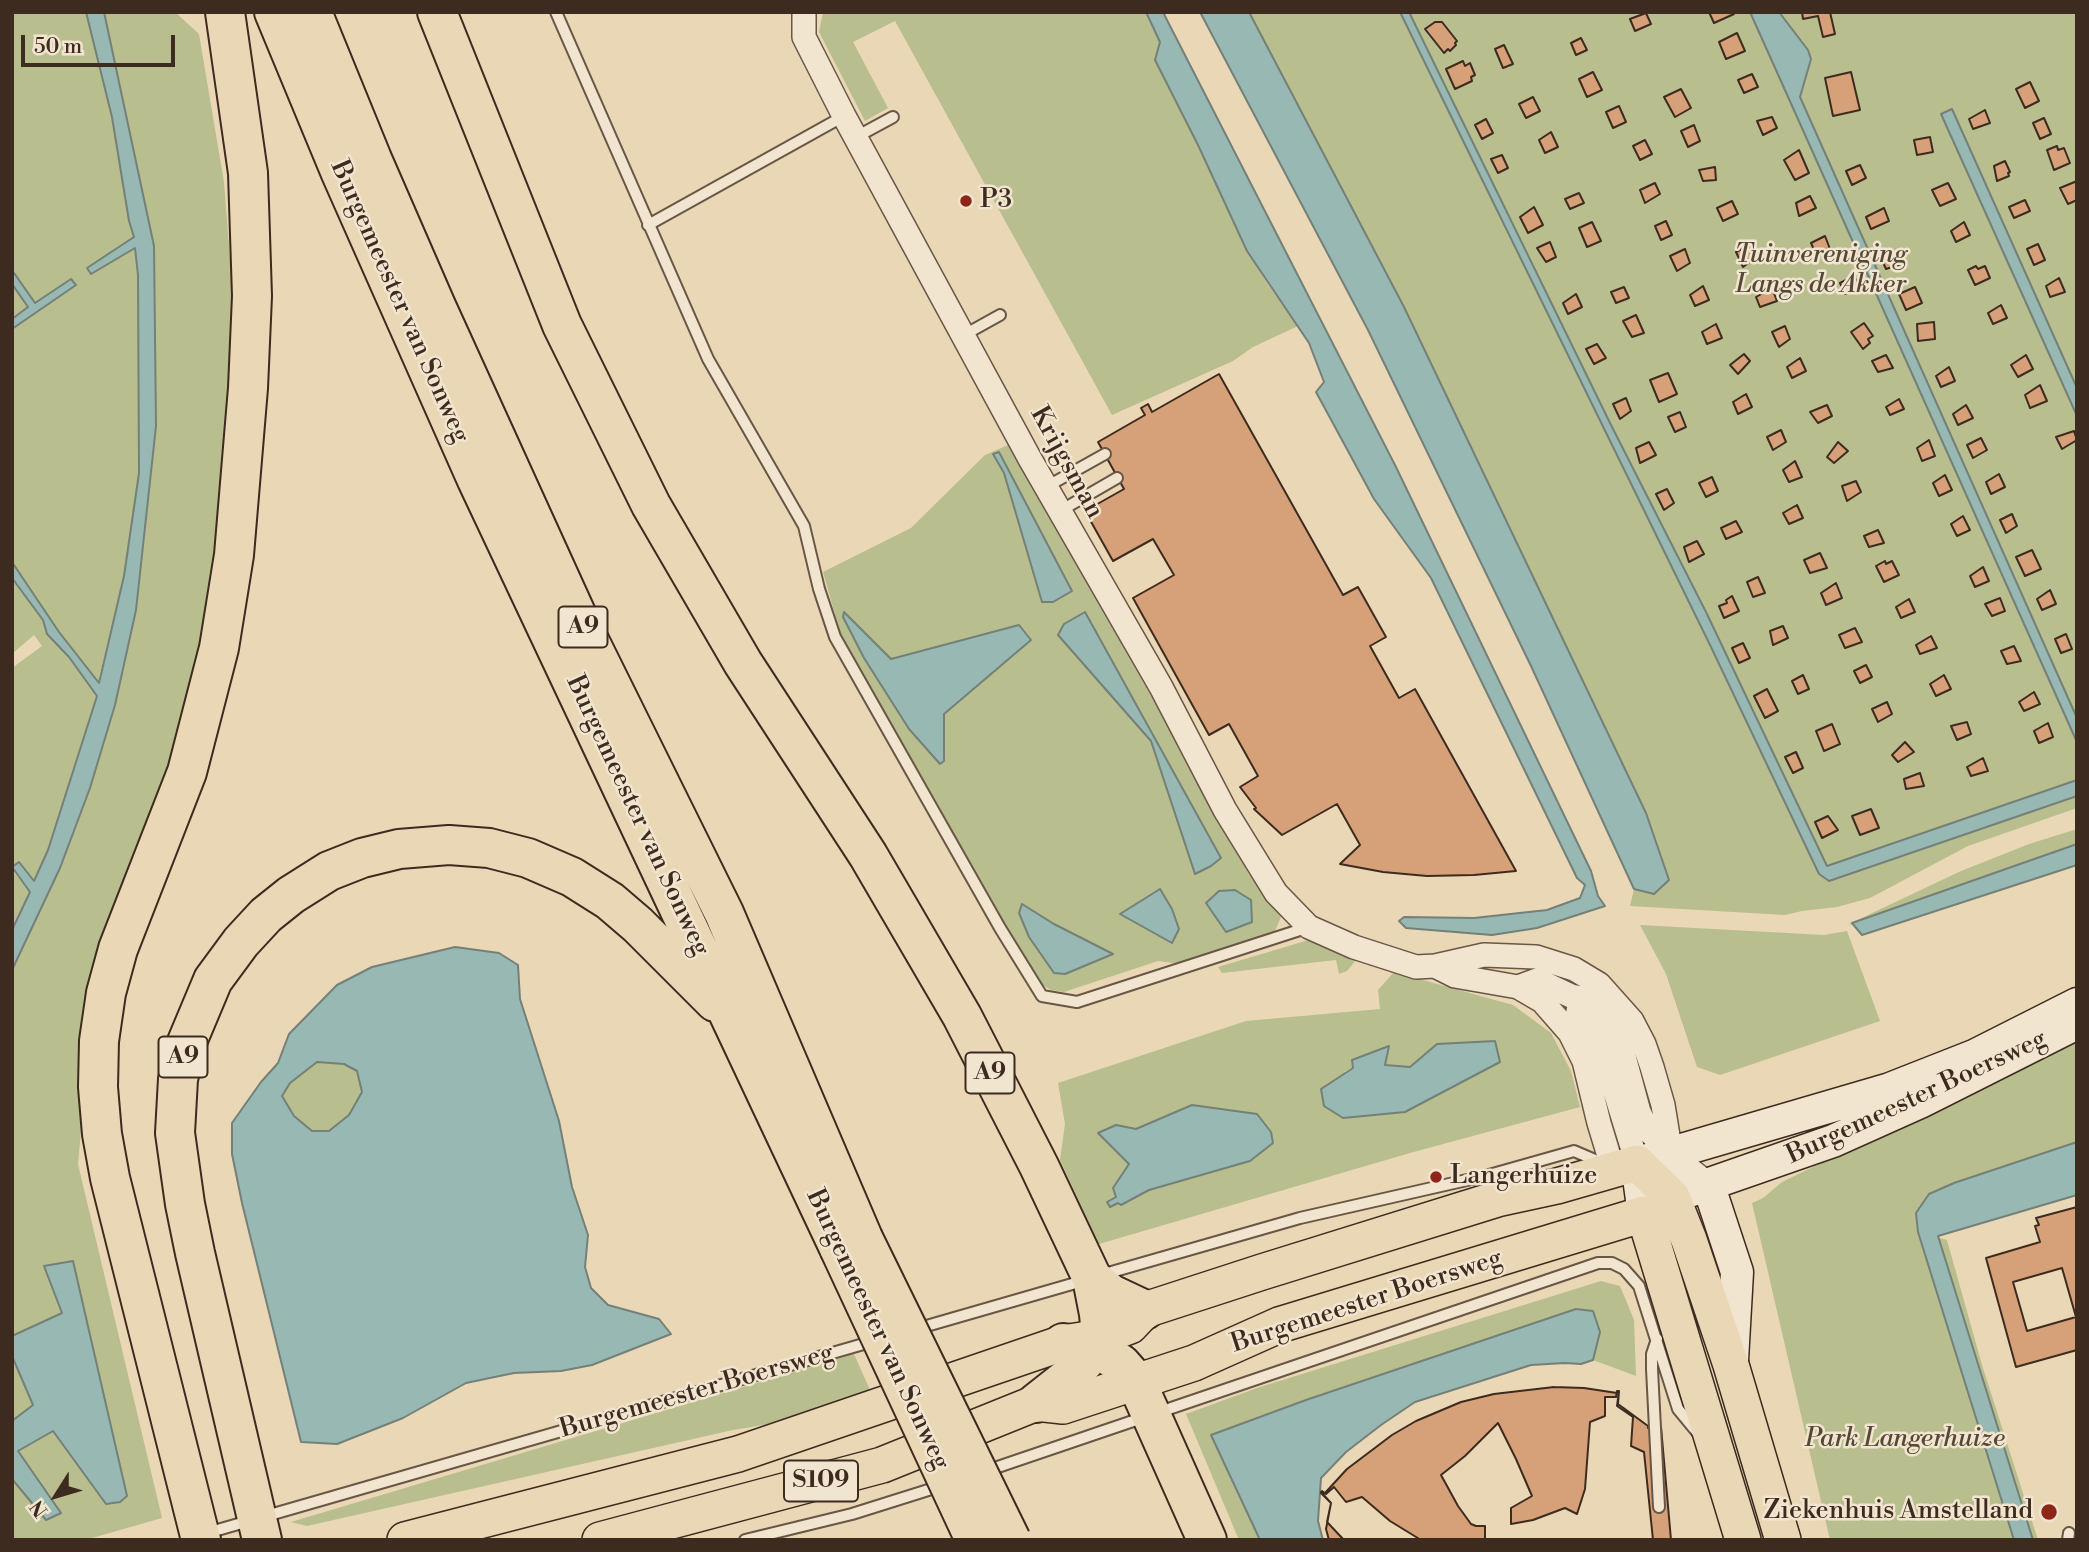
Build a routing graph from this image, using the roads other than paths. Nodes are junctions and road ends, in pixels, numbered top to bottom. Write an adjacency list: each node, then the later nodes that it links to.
1 (225, 12): 46 (highway)
2 (274, 12): 24 (highway, Burgemeester van Sonweg / A9)
3 (312, 12): 31 (highway, Burgemeester van Sonweg / A9)
4 (437, 12): 32 (highway, A9)
5 (556, 12): 10 (lane)
6 (804, 12): 7 (street, Krijgsman)
7 (844, 116): 9 (street, Krijgsman); 10 (lane)
8 (893, 117): 9 (lane)
9 (856, 137): 12 (street, Krijgsman)
10 (648, 225): 17 (lane)
11 (1000, 315): 12 (lane)
12 (964, 335): 15 (street, Krijgsman)
13 (1105, 454): 15 (lane)
14 (1117, 478): 16 (lane)
15 (1046, 487): 16 (street, Krijgsman)
16 (1060, 510): 17 (street, Krijgsman)
17 (1309, 927): 18 (street, Krijgsman)
18 (1435, 966): 19 (street, Krijgsman); 20 (street, Krijgsman)
19 (1582, 974): 21 (lane); 23 (street, Krijgsman)
20 (1518, 987): 21 (street, Krijgsman); 25 (street, Krijgsman)
21 (1565, 993): 23 (street, Krijgsman); 25 (lane); 28 (street)
22 (2077, 1004): 27 (street, Burgemeester Boersweg)
23 (1606, 1007): 27 (street, Krijgsman)
24 (731, 1018): 31 (highway, Burgemeester van Sonweg / A9); 45 (highway, A9)
25 (1557, 1018): 28 (street, Krijgsman)
26 (2077, 1023): 29 (street, Burgemeester Boersweg)
27 (1671, 1154): 28 (street, Burgemeester Boersweg); 29 (street); 30 (street, Krijgsman)
28 (1625, 1166): 30 (main road); 32 (lane); 33 (main road, Burgemeester Boersweg)
29 (1707, 1184): 30 (street, Burgemeester Boersweg); 39 (street)
30 (1658, 1205): 39 (main road); 40 (main road, Burgemeester Boersweg / S109); 43 (main road)
31 (851, 1243): 50 (highway, Burgemeester van Sonweg / A9, bridge); 51 (highway, Burgemeester van Sonweg / A9, bridge)
32 (1093, 1278): 33 (highway, A9); 35 (lane); 38 (highway, A9)
33 (1156, 1306): 38 (main road, Burgemeester Boersweg / S109)
34 (1658, 1307): 37 (lane)
35 (900, 1334)
36 (887, 1337): 45 (lane, Burgemeester Boersweg)
37 (1657, 1340): 42 (lane, Burgemeester Boersweg); 43 (lane); 44 (lane)
38 (1087, 1342): 40 (highway); 41 (highway); 47 (main road, Burgemeester Boersweg / S109)
39 (1731, 1365): 54 (main road)
40 (1136, 1381): 41 (main road, Burgemeester Boersweg / S109); 42 (highway)
41 (1035, 1403): 48 (main road, Burgemeester Boersweg / S109)
42 (1151, 1415): 49 (lane, Burgemeester Boersweg); 52 (highway)
43 (1720, 1459): 53 (main road)
44 (1659, 1507)
45 (262, 1534): 46 (lane, Burgemeester Boersweg)
46 (198, 1538)
47 (405, 1540)
48 (600, 1540)
49 (745, 1540)
50 (975, 1540)
51 (1010, 1540)
52 (1207, 1540)
53 (1743, 1540)
54 (1783, 1540)

